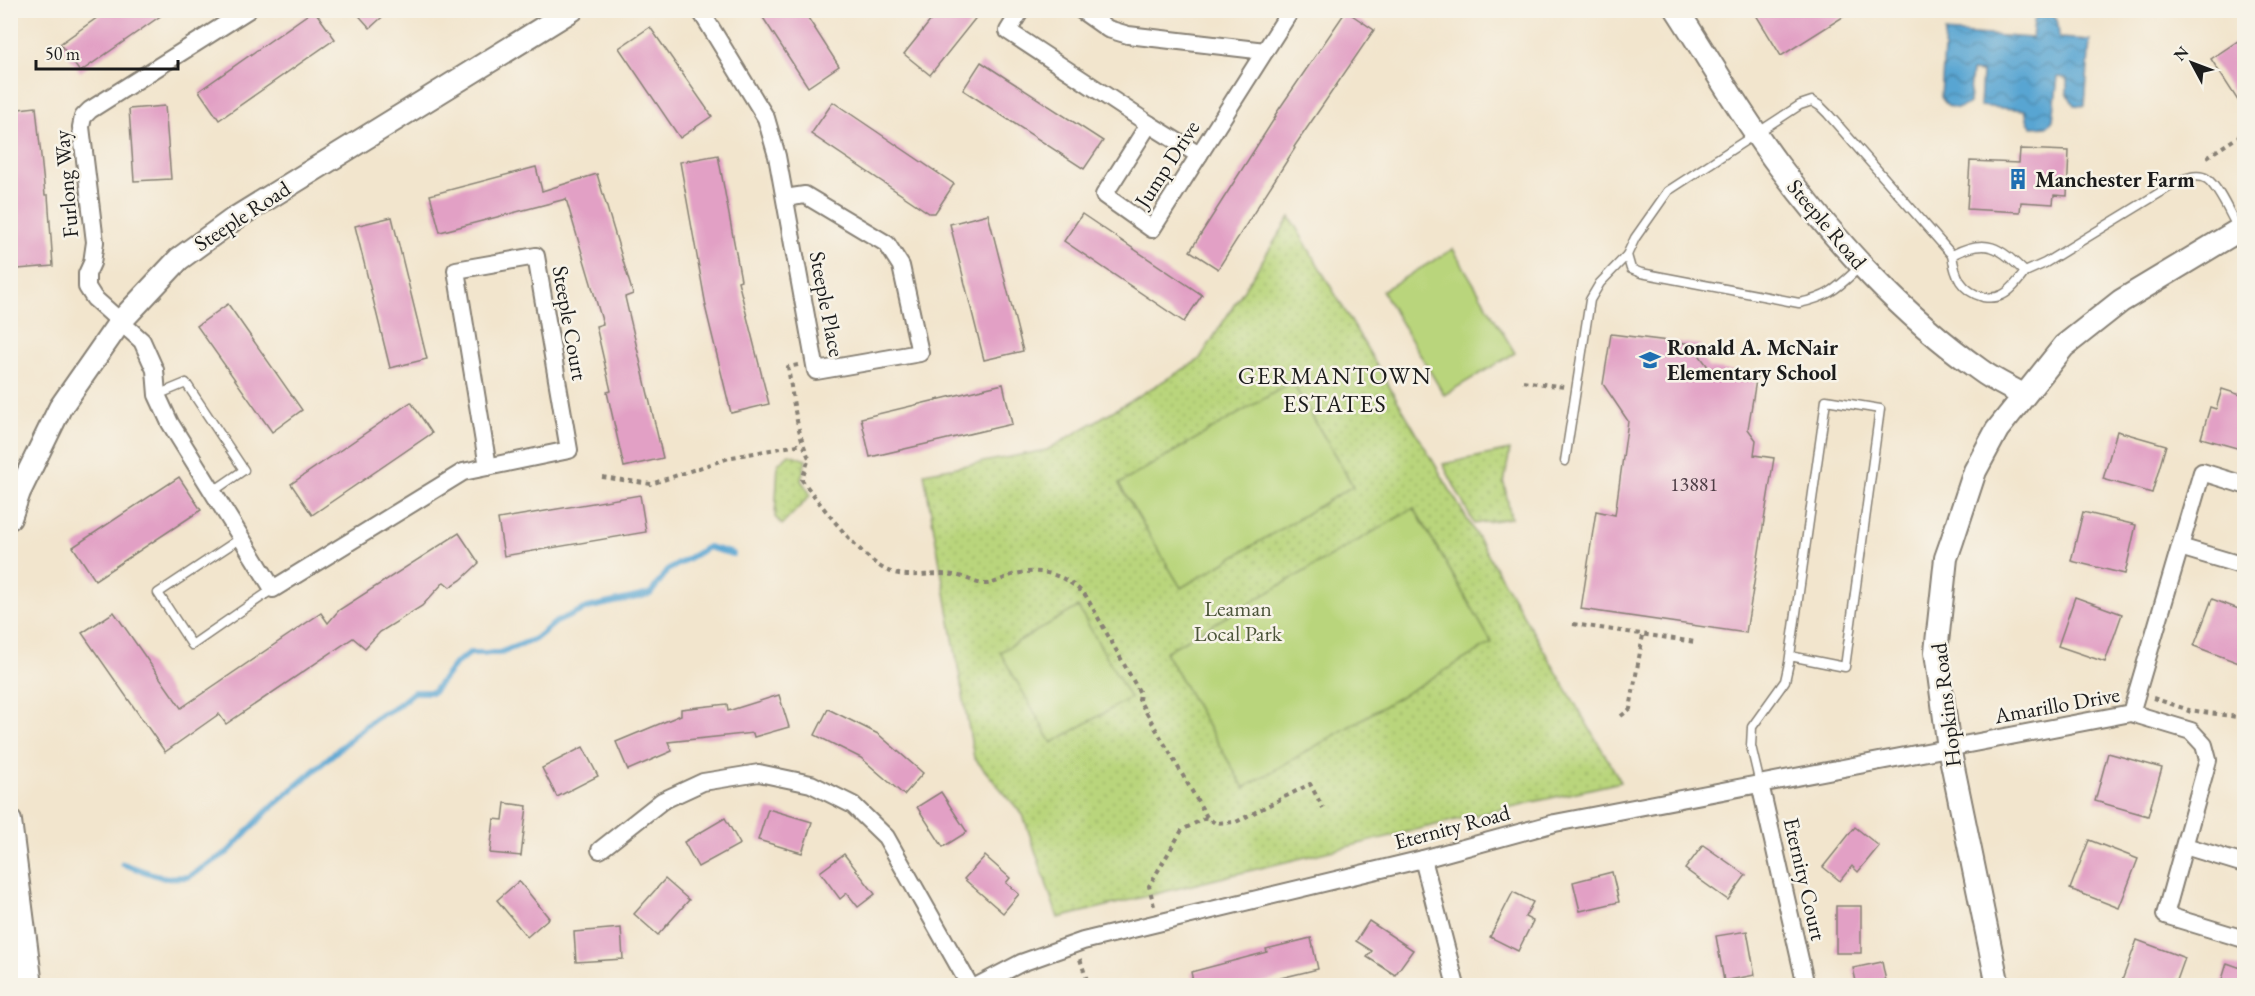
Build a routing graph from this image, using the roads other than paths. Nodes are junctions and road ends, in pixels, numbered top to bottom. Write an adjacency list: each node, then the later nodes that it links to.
1 (248, 10): 18 (street, Furlong Way)
2 (572, 10): 18 (street, Steeple Road)
3 (699, 10): 12 (street, Steeple Place)
4 (1021, 10): 9 (street, Jump Drive)
5 (1080, 10): 8 (street)
6 (1291, 10): 8 (street, Jump Drive)
7 (1677, 10): 10 (street, Steeple Road)
8 (1265, 51): 11 (street, Jump Drive)
9 (1149, 124): 11 (street); 11 (street, Jump Drive)
10 (1758, 134): 14 (lane); 15 (lane); 16 (street, Steeple Road)
11 (1199, 155)
12 (785, 198): 12 (street, Steeple Place)
13 (2242, 229): 17 (lane); 20 (street, Hopkins Road)
14 (1628, 255): 16 (lane); 21 (lane)
15 (1952, 255): 17 (lane); 17 (lane)
16 (1861, 266): 20 (street, Steeple Road)
17 (2025, 272)
18 (120, 322): 19 (street); 25 (street, Steeple Road)
19 (157, 395): 24 (street); 24 (lane)
20 (2023, 395): 32 (street, Hopkins Road)
21 (1565, 461)
22 (488, 467): 22 (street, Steeple Court); 29 (street, Steeple Court)
23 (2244, 485): 27 (street)
24 (212, 492): 26 (street)
25 (10, 518)
26 (241, 538): 29 (street); 29 (lane)
27 (2180, 547): 28 (street); 31 (street)
28 (2244, 566)
29 (273, 589)
30 (1790, 657): 30 (lane); 33 (lane)
31 (2131, 713): 32 (street, Amarillo Drive); 35 (street, Amarillo Drive)
32 (1949, 748): 33 (street, Eternity Road); 45 (street, Hopkins Road)
33 (1760, 784): 37 (street, Eternity Road); 44 (street, Eternity Court)
34 (10, 821): 40 (street)
35 (2185, 846): 38 (street); 39 (street, Amarillo Drive)
36 (600, 850): 41 (street)
37 (1423, 859): 42 (street, Eternity Road); 43 (street)
38 (2244, 864)
39 (2244, 939)
40 (31, 986)
41 (970, 986)
42 (977, 986)
43 (1456, 986)
44 (1806, 986)
45 (1998, 986)

